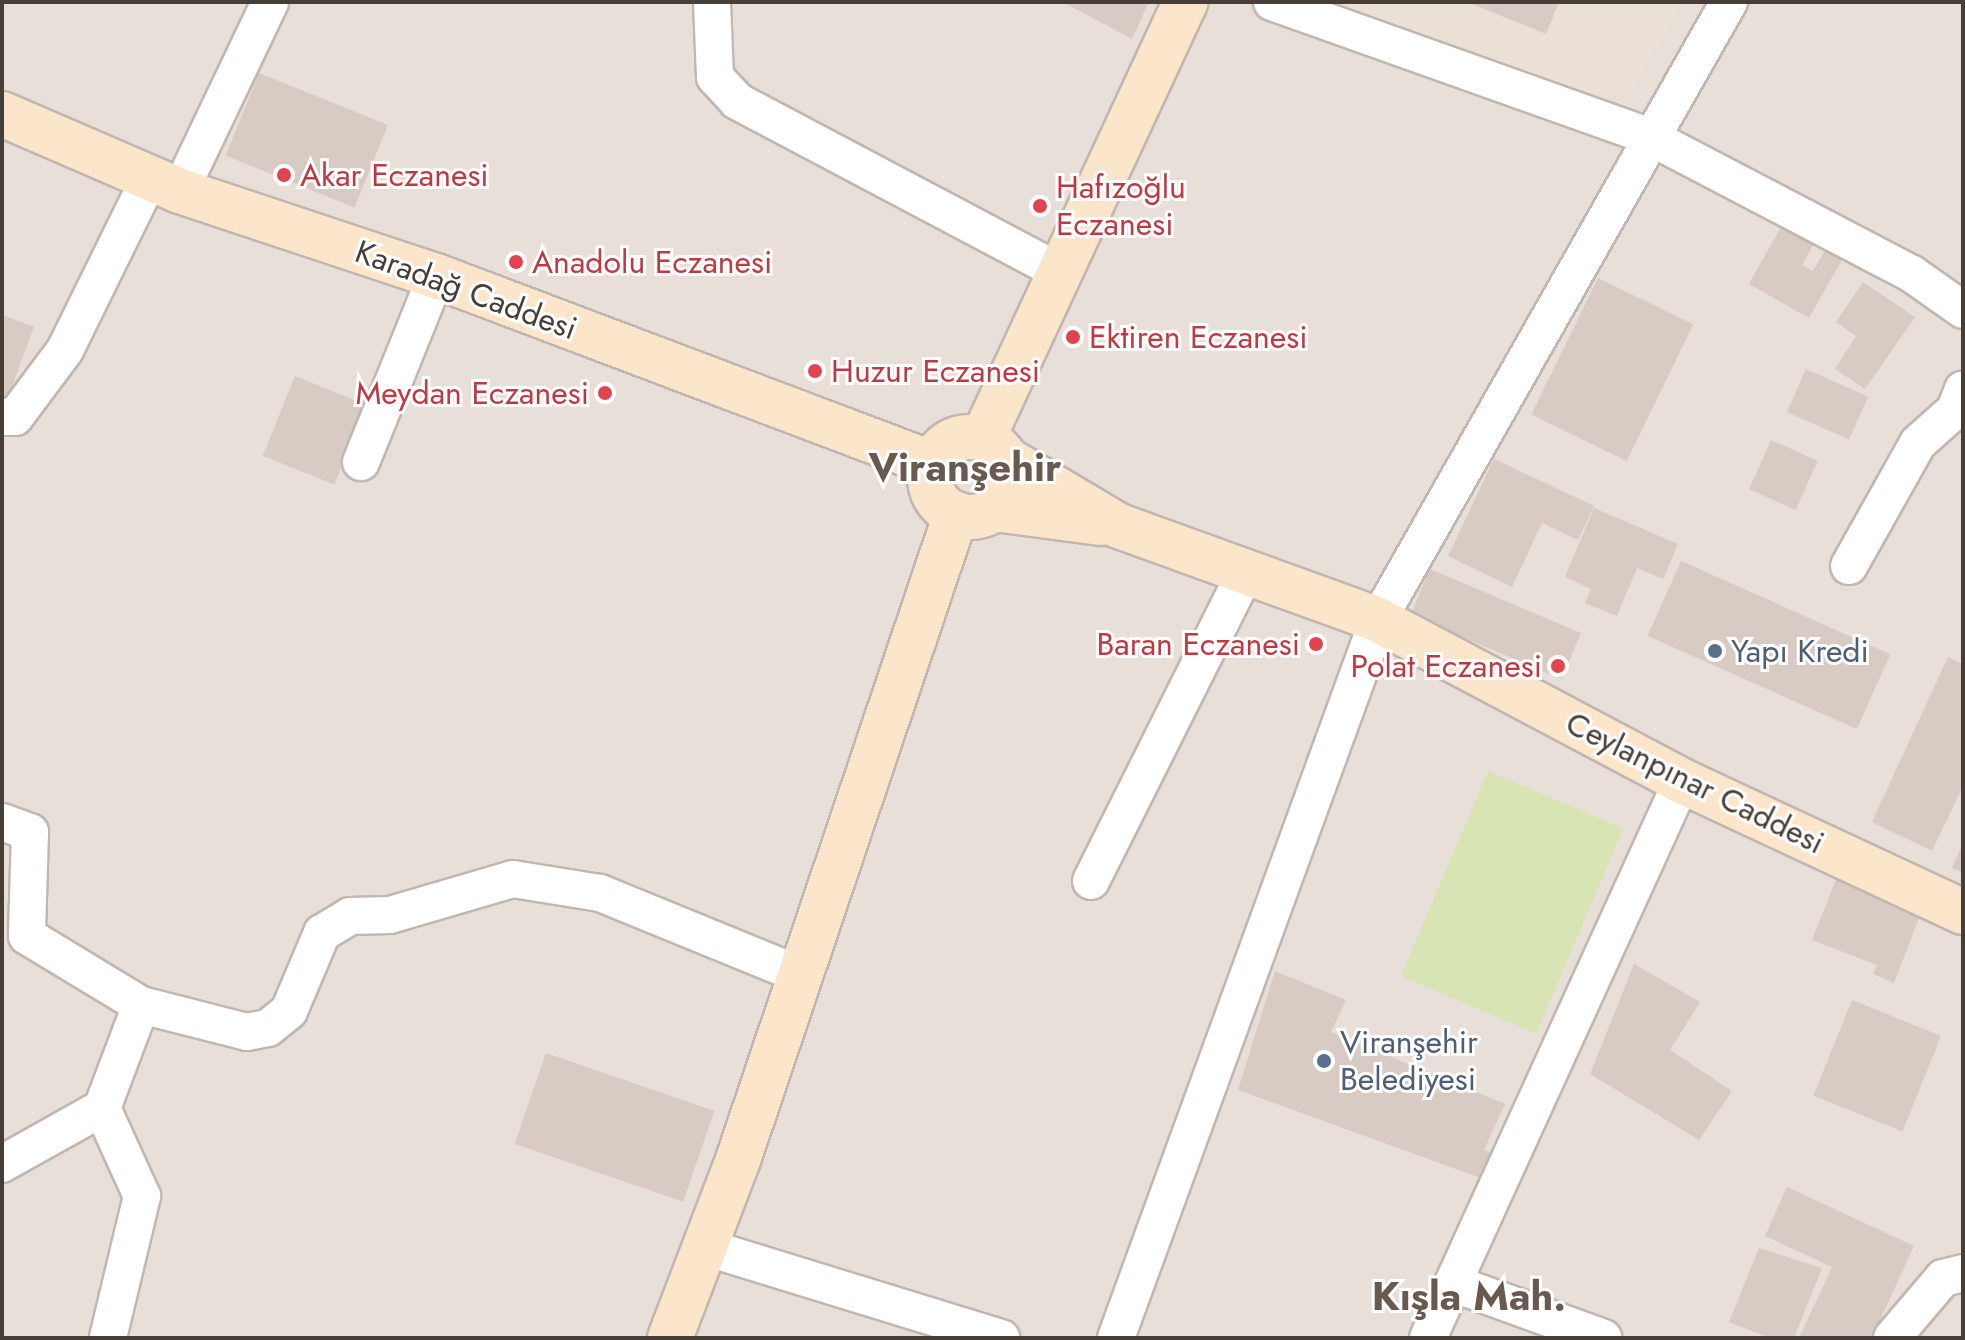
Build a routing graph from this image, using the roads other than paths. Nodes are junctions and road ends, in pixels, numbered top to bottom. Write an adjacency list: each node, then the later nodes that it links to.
1 (270, 2): 8 (street)
2 (712, 2): 9 (street)
3 (1185, 2): 9 (street)
4 (1272, 2): 7 (street)
5 (1729, 2): 7 (street)
6 (2, 114): 8 (street, Karadağ Caddesi)
7 (1648, 136): 11 (street); 21 (street)
8 (164, 185): 10 (street, Karadağ Caddesi); 13 (street)
9 (1060, 272): 14 (street)
10 (436, 276): 15 (street); 16 (street, Karadağ Caddesi)
11 (1963, 310)
12 (1960, 405): 19 (street)
13 (2, 417)
14 (994, 448): 16 (street); 17 (street); 18 (street)
15 (361, 462)
16 (931, 463): 17 (street)
17 (976, 511): 18 (street); 26 (street)
18 (1119, 526): 20 (street, Ceylanpınar Caddesi)
19 (1849, 566)
20 (1246, 572): 21 (street, Ceylanpınar Caddesi); 24 (street)
21 (1378, 620): 22 (street, Ceylanpınar Caddesi); 36 (street)
22 (1682, 781): 25 (street, Ceylanpınar Caddesi); 32 (street)
23 (2, 822): 27 (street)
24 (1091, 881)
25 (1963, 912)
26 (801, 975): 27 (street); 30 (street)
27 (141, 1005): 28 (street)
28 (102, 1108): 29 (street); 33 (street)
29 (2, 1164)
30 (705, 1247): 34 (street); 35 (street)
31 (1963, 1273): 39 (street)
32 (1455, 1284): 37 (street); 38 (street)
33 (108, 1338)
34 (670, 1338)
35 (1001, 1338)
36 (1116, 1338)
37 (1428, 1338)
38 (1603, 1338)
39 (1892, 1338)

